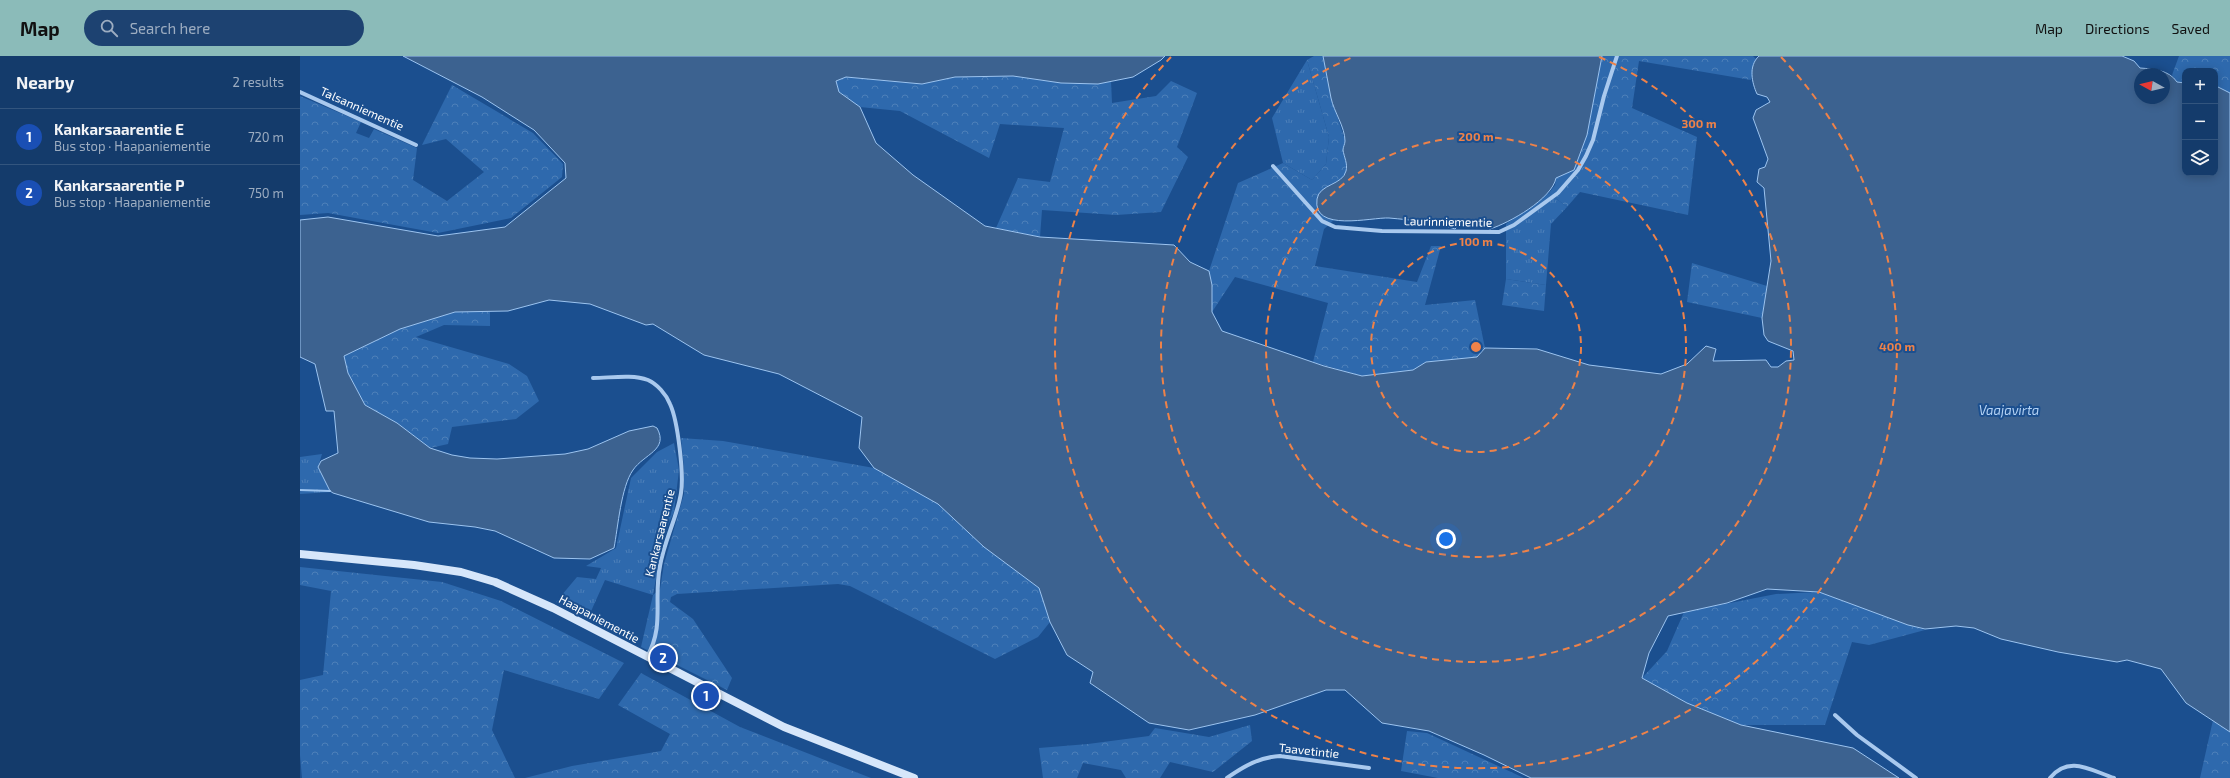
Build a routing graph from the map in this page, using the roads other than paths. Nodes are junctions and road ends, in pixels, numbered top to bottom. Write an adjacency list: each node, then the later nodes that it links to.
1 (1617, 56): 4 (street, Laurinniementie)
2 (300, 92): 3 (street, Talsanniementie)
3 (416, 145)
4 (1273, 166)
5 (593, 378): 7 (street, Kankarsaarentie)
6 (300, 554): 7 (street, Haapaniementie)
7 (646, 657): 10 (street, Haapaniementie)
8 (1835, 715): 12 (street)
9 (1369, 768): 11 (street, Taavetintie)
10 (914, 778)
11 (1227, 778)
12 (1916, 778)
13 (2050, 778): 14 (street)
14 (2114, 778)

